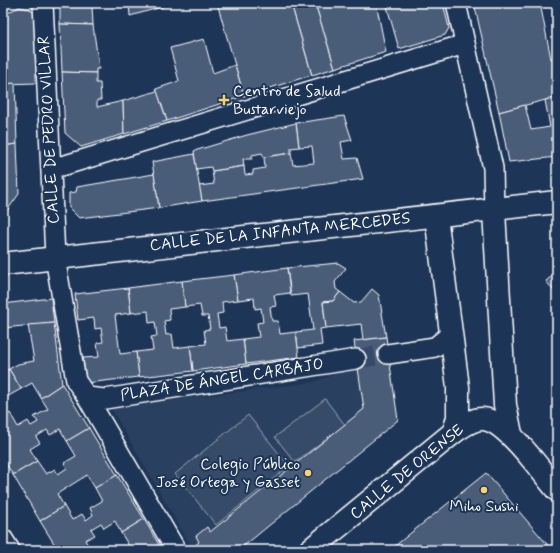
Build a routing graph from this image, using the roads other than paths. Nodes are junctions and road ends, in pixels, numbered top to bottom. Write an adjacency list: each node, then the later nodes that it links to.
1 (43, 3): 4 (street, CALLE DE PEDRO VILLAR)
2 (456, 3): 3 (street)
3 (465, 44): 4 (street); 6 (street)
4 (51, 164): 8 (street, CALLE DE PEDRO VILLAR)
5 (557, 202): 6 (street, CALLE DE LA INFANTA MERCEDES)
6 (494, 211): 7 (street, CALLE DE LA INFANTA MERCEDES); 15 (street)
7 (436, 216): 8 (street, CALLE DE LA INFANTA MERCEDES); 10 (street)
8 (55, 257): 9 (street, CALLE DE LA INFANTA MERCEDES); 13 (street)
9 (3, 264)
10 (451, 334): 11 (street); 14 (street)
11 (388, 354)
12 (356, 359): 13 (street, PLAZA DE ÁNGEL CARBAJO)
13 (87, 397): 19 (street)
14 (454, 432): 15 (street, CALLE DE ORENSE); 20 (street, CALLE DE ORENSE)
15 (511, 434): 16 (street)
16 (557, 490)
17 (3, 539): 18 (street)
18 (10, 550)
19 (176, 550)
20 (310, 550)

